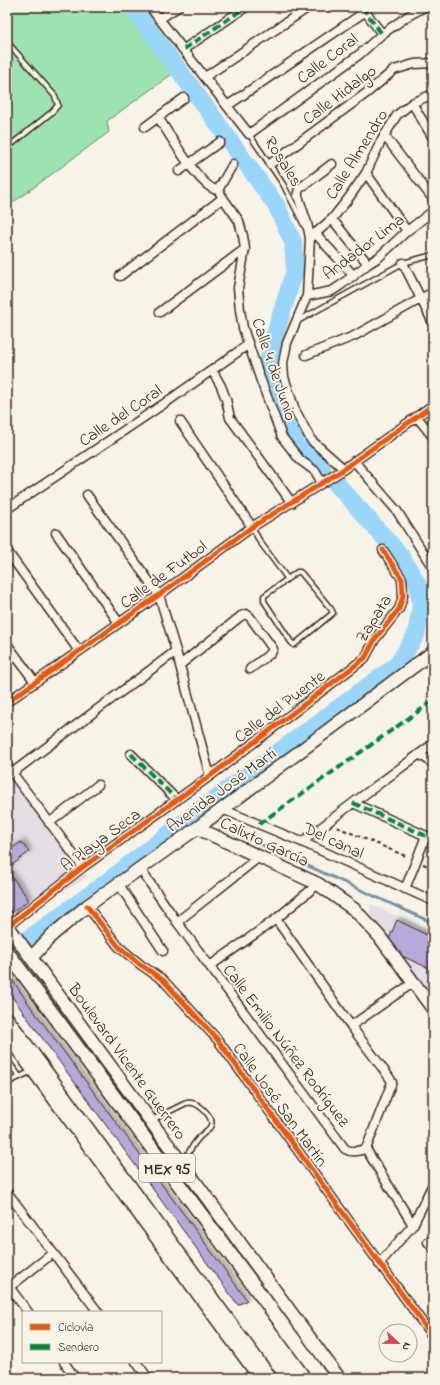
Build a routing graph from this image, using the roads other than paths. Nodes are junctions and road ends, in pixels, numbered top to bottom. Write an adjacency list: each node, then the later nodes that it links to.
1 (150, 7): 7 (street)
2 (178, 7): 7 (street)
3 (246, 7): 10 (street)
4 (310, 7): 12 (street)
5 (424, 7): 8 (street, Calle Coral)
6 (364, 9): 8 (street); 16 (street)
7 (159, 19): 10 (street)
8 (382, 34): 19 (street, Calle Coral)
9 (7, 42): 23 (lane)
10 (184, 49): 12 (street)
11 (433, 63): 26 (street, Calle Hidalgo)
12 (205, 77): 16 (street)
13 (433, 94): 15 (street, Calle Almendro)
14 (184, 98): 17 (street)
15 (412, 103): 20 (street, Calle Almendro); 21 (street)
16 (227, 106): 19 (street)
17 (158, 117): 18 (street); 24 (street)
18 (145, 127)
19 (249, 134): 26 (lane, Rosales)
20 (384, 135): 29 (street, Calle Almendro); 32 (street)
21 (433, 138)
22 (220, 142): 24 (street)
23 (7, 148)
24 (188, 164): 28 (street); 30 (street)
25 (233, 164): 30 (street)
26 (270, 164): 36 (lane, Rosales)
27 (332, 164): 36 (street)
28 (179, 171)
29 (366, 173): 34 (street, Calle Almendro); 35 (street)
30 (218, 190): 31 (street, Calle 4 de Junio)
31 (223, 198): 37 (street, Calle 4 de Junio); 41 (street)
32 (433, 199)
33 (433, 211): 35 (street, Andador Lima)
34 (332, 219): 36 (street, Calle Almendro); 40 (street)
35 (407, 231): 40 (street, Andador Lima)
36 (313, 235): 42 (street); 44 (street)
37 (245, 249): 46 (street); 49 (street, Calle 4 de Junio)
38 (433, 256): 39 (lane)
39 (402, 263): 45 (street); 47 (lane)
40 (368, 264): 42 (street, Andador Lima)
41 (120, 276)
42 (354, 276): 44 (street, Andador Lima)
43 (433, 292): 45 (street)
44 (306, 296): 47 (street)
45 (420, 299): 48 (street); 50 (street)
46 (160, 312)
47 (296, 323): 57 (street)
48 (433, 323)
49 (249, 344): 51 (street, Calle del Coral); 58 (street, Calle 4 de Junio)
50 (306, 355)
51 (212, 370): 60 (street); 61 (street, Calle del Coral)
52 (433, 405): 53 (street, Calle de Futbol)
53 (417, 417): 55 (street); 56 (street, Calle de Futbol)
54 (180, 421): 62 (street)
55 (433, 437)
56 (354, 461): 57 (street, Calle de Futbol); 66 (street)
57 (341, 471): 58 (street, Calle de Futbol)
58 (322, 483): 60 (street, Calle de Futbol)
59 (87, 495): 68 (street)
60 (292, 503): 62 (street, Calle de Futbol)
61 (7, 509)
62 (252, 527): 67 (lane); 68 (street, Calle de Futbol)
63 (56, 532): 69 (street)
64 (384, 550): 74 (street, Zapata)
65 (7, 551): 71 (street)
66 (433, 568)
67 (287, 578): 67 (lane)
68 (159, 595): 69 (street, Calle de Futbol); 72 (street)
69 (119, 623): 71 (street, Calle de Futbol)
70 (7, 644): 77 (street)
71 (79, 651): 77 (street, Calle de Futbol)
72 (176, 651): 75 (street); 83 (street)
73 (433, 652): 88 (main road, Avenida José Martí)
74 (365, 658): 84 (street, Calle del Puente)
75 (180, 665): 76 (street); 84 (street)
76 (250, 669)
77 (35, 682): 78 (street, Calle de Futbol)
78 (7, 702)
79 (433, 744): 81 (street)
80 (131, 754): 86 (street)
81 (419, 754): 82 (street); 87 (street)
82 (433, 763)
83 (9, 769): 89 (street)
84 (210, 776): 86 (street, A Playa Seca)
85 (98, 785): 89 (street)
86 (177, 800): 94 (street, A Playa Seca)
87 (353, 803): 91 (street); 92 (street)
88 (222, 810): 90 (main road, Avenida José Martí); 92 (street, Del canal)
89 (49, 823): 94 (street)
90 (197, 828): 93 (main road, Calixto García); 95 (main road, Avenida José Martí)
91 (430, 838): 98 (street)
92 (302, 842): 98 (street, Del canal)
93 (259, 857): 97 (main road, Calixto García); 102 (street)
94 (83, 868): 103 (street, A Playa Seca)
95 (140, 869): 96 (main road, Avenida José Martí); 102 (street, Calle Emilio Núñez Rodríguez)
96 (118, 883): 100 (main road, Avenida José Martí); 104 (street)
97 (318, 884): 101 (street); 108 (main road, Calixto García)
98 (405, 889): 99 (street, Del canal)
99 (433, 901)
100 (87, 906): 106 (main road, Avenida José Martí); 124 (street, Calle José San Martín)
101 (276, 919): 107 (street); 111 (street)
102 (177, 922): 107 (street, Calle Emilio Núñez Rodríguez)
103 (7, 925): 106 (main road, Boulevard Vicente Guerrero)
104 (163, 951)
105 (7, 952): 137 (main road, MEX 95)
106 (32, 957): 117 (main road, Boulevard Vicente Guerrero)
107 (210, 966): 118 (street, Calle Emilio Núñez Rodríguez)
108 (414, 982): 109 (main road, Calixto García); 111 (street)
109 (433, 1010)
110 (7, 1019): 136 (main road, MEX 95)
111 (351, 1026): 118 (street)
112 (7, 1035): 114 (main road)
113 (7, 1060): 115 (lane)
114 (33, 1070): 115 (lane); 135 (main road)
115 (20, 1076): 116 (lane)
116 (7, 1082)
117 (151, 1121): 119 (main road, Boulevard Vicente Guerrero); 119 (lane)
118 (366, 1149): 122 (street)
119 (182, 1164): 138 (main road, Boulevard Vicente Guerrero)
120 (433, 1184): 122 (street)
121 (7, 1192): 123 (street)
122 (413, 1225): 124 (street)
123 (53, 1253): 125 (street); 127 (street)
124 (380, 1264): 128 (street, Calle José San Martín)
125 (8, 1286): 126 (street)
126 (27, 1311)
127 (97, 1311)
128 (433, 1337)
129 (65, 1363): 133 (street)
130 (137, 1363): 134 (street)
131 (7, 1376): 132 (street)
132 (9, 1378)
133 (75, 1378)
134 (148, 1378)
135 (260, 1378)
136 (270, 1378)
137 (322, 1378)
138 (339, 1378)

